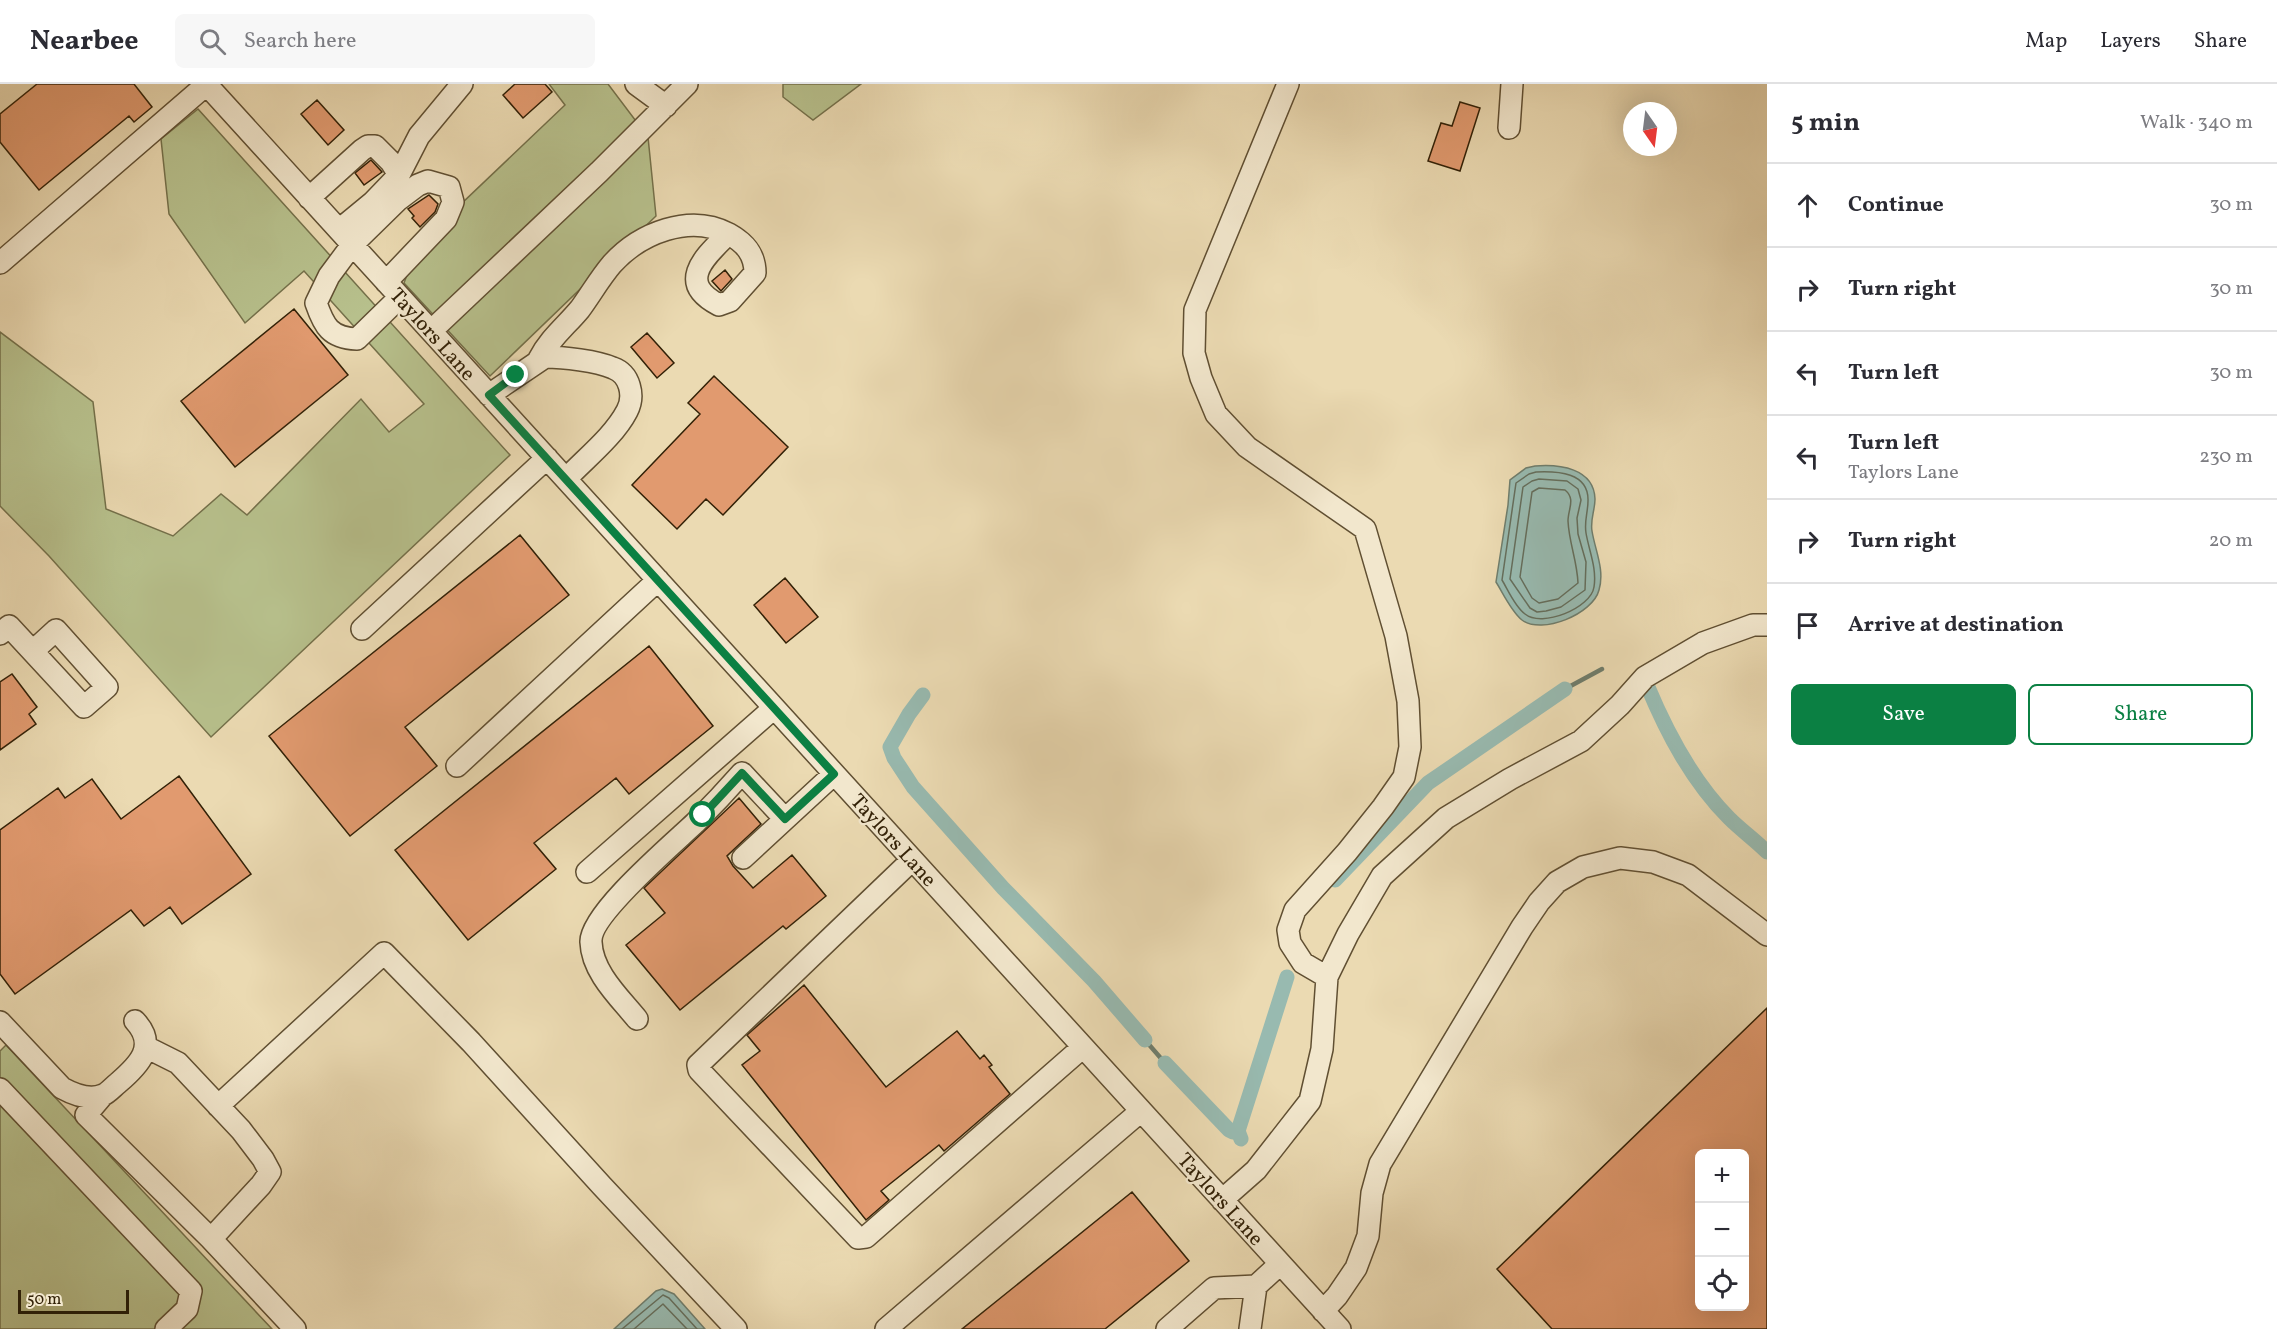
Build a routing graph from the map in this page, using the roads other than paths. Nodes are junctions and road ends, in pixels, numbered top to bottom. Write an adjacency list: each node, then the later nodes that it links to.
1 (206, 84): 10 (street, Taylors Lane); 13 (street)
2 (462, 84): 9 (street)
3 (636, 84): 7 (street)
4 (687, 84): 7 (street)
5 (1288, 84): 33 (street)
6 (1512, 84): 8 (street)
7 (669, 103): 15 (street)
8 (1509, 128)
9 (399, 175): 10 (street); 12 (street)
10 (309, 198): 12 (street, Taylors Lane)
11 (728, 234): 16 (street)
12 (345, 237): 14 (street, Taylors Lane); 14 (street); 14 (street)
13 (0, 263)
14 (393, 290): 15 (street, Taylors Lane)
15 (431, 331): 17 (street, Taylors Lane)
16 (539, 359): 17 (street); 19 (street)
17 (489, 395): 18 (street, Taylors Lane)
18 (547, 458): 19 (street, Taylors Lane); 22 (street)
19 (566, 479): 20 (street, Taylors Lane)
20 (658, 580): 25 (street, Taylors Lane); 26 (street)
21 (1767, 625): 33 (street)
22 (362, 629)
23 (0, 634): 24 (street)
24 (33, 651)
25 (774, 708): 27 (street, Taylors Lane); 31 (street)
26 (457, 766)
27 (834, 774): 28 (street); 30 (street, Taylors Lane)
28 (785, 819): 29 (street); 34 (street)
29 (743, 858)
30 (912, 860): 38 (street, Taylors Lane); 38 (street)
31 (587, 873)
32 (1767, 935): 47 (street)
33 (1327, 976): 43 (street)
34 (637, 1019)
35 (135, 1021): 37 (street)
36 (0, 1022): 40 (street)
37 (146, 1047): 40 (street); 41 (street)
38 (1083, 1047): 42 (street, Taylors Lane)
39 (0, 1089): 48 (street)
40 (103, 1095): 44 (street)
41 (218, 1106): 44 (street); 50 (street)
42 (1141, 1111): 43 (street, Taylors Lane); 51 (street)
43 (1222, 1200): 45 (street, Taylors Lane)
44 (211, 1239): 49 (street)
45 (1280, 1264): 46 (street); 47 (street, Taylors Lane)
46 (1256, 1286): 52 (street); 53 (street)
47 (1323, 1311): 54 (street, Taylors Lane)
48 (166, 1329)
49 (295, 1329)
50 (736, 1329)
51 (886, 1329)
52 (1167, 1329)
53 (1250, 1329)
54 (1340, 1329)

